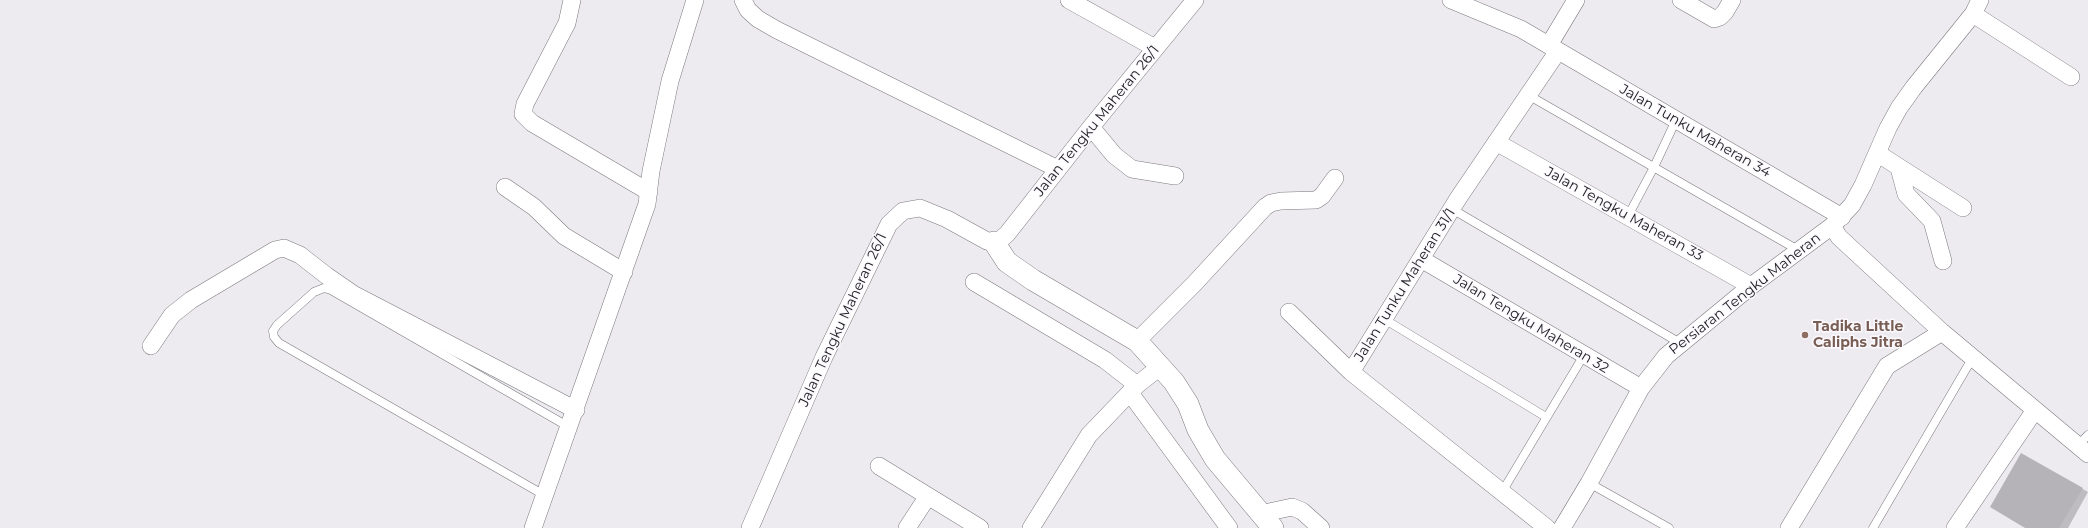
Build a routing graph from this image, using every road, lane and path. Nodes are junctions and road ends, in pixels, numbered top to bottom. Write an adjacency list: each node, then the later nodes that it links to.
1 (572, 0): 25 (street)
2 (695, 0): 25 (street)
3 (743, 0): 21 (street)
4 (1069, 0): 11 (street)
5 (1195, 0): 11 (street, Jalan Tengku Maheran 26/1)
6 (1451, 0): 12 (street, Jalan Tunku Maheran 34)
7 (1576, 0): 12 (street, Jalan Tunku Maheran 31/1)
8 (1681, 0): 9 (street)
9 (1732, 0)
10 (1977, 7): 13 (street); 18 (street, Persiaran Tengku Maheran)
11 (1155, 48): 16 (street, Jalan Tengku Maheran 26/1)
12 (1553, 48): 14 (street, Jalan Tunku Maheran 31/1); 15 (street, Jalan Tunku Maheran 34)
13 (2071, 77)
14 (1528, 95): 17 (street, Jalan Tunku Maheran 31/1); 19 (lane)
15 (1676, 120): 19 (lane); 29 (street, Jalan Tunku Maheran 34)
16 (1090, 127): 21 (street, Jalan Tengku Maheran 26/1); 22 (street)
17 (1496, 142): 27 (street, Jalan Tunku Maheran 31/1); 28 (street, Jalan Tengku Maheran 33)
18 (1877, 153): 20 (street); 29 (street, Persiaran Tengku Maheran)
19 (1654, 167): 28 (lane); 31 (lane)
20 (1899, 168): 26 (street); 33 (street)
21 (1058, 169): 30 (street, Jalan Tengku Maheran 26/1)
22 (1175, 176)
23 (1335, 178): 40 (street)
24 (505, 187): 34 (street)
25 (649, 192): 34 (street)
26 (1963, 208)
27 (1452, 209): 32 (street, Jalan Tunku Maheran 31/1); 41 (lane)
28 (1628, 216): 36 (street, Jalan Tengku Maheran 33)
29 (1837, 221): 31 (street, Persiaran Tengku Maheran); 39 (street)
30 (994, 242): 40 (street); 61 (street, Jalan Tengku Maheran 26/1)
31 (1798, 250): 36 (street, Persiaran Tengku Maheran)
32 (1421, 259): 38 (street, Jalan Tunku Maheran 31/1); 43 (street, Jalan Tengku Maheran 32)
33 (1943, 261)
34 (624, 272): 49 (street)
35 (974, 282): 48 (street)
36 (1751, 286): 41 (street, Persiaran Tengku Maheran)
37 (1289, 312): 46 (street)
38 (1384, 318): 46 (street, Jalan Tunku Maheran 31/1); 51 (lane)
39 (1942, 332): 44 (street); 70 (street)
40 (1137, 341): 45 (street)
41 (1680, 343): 47 (street, Persiaran Tengku Maheran)
42 (151, 346): 49 (street)
43 (1584, 356): 47 (street, Jalan Tengku Maheran 32); 51 (lane)
44 (1973, 357): 50 (street); 71 (lane)
45 (1161, 366): 48 (street); 59 (street)
46 (1351, 372): 56 (street, Jalan Tunku Maheran 31/1)
47 (1641, 388): 55 (street, Persiaran Tengku Maheran)
48 (1134, 389): 64 (street); 65 (street)
49 (576, 410): 52 (street)
50 (2035, 410): 53 (street); 72 (street)
51 (1546, 417): 56 (lane)
52 (569, 427): 57 (street); 57 (lane)
53 (2085, 445)
54 (880, 466): 58 (street)
55 (1589, 484): 68 (street, Persiaran Tengku Maheran); 69 (lane)
56 (1502, 492): 67 (street, Jalan Tunku Maheran 31/1)
57 (544, 495): 60 (street)
58 (928, 496): 62 (street); 63 (street)
59 (1266, 521): 66 (street)
60 (533, 528)
61 (750, 528)
62 (907, 528)
63 (980, 528)
64 (1031, 528)
65 (1229, 528)
66 (1321, 528)
67 (1547, 528)
68 (1562, 528)
69 (1669, 528)
70 (1789, 528)
71 (1873, 528)
72 (1955, 528)

